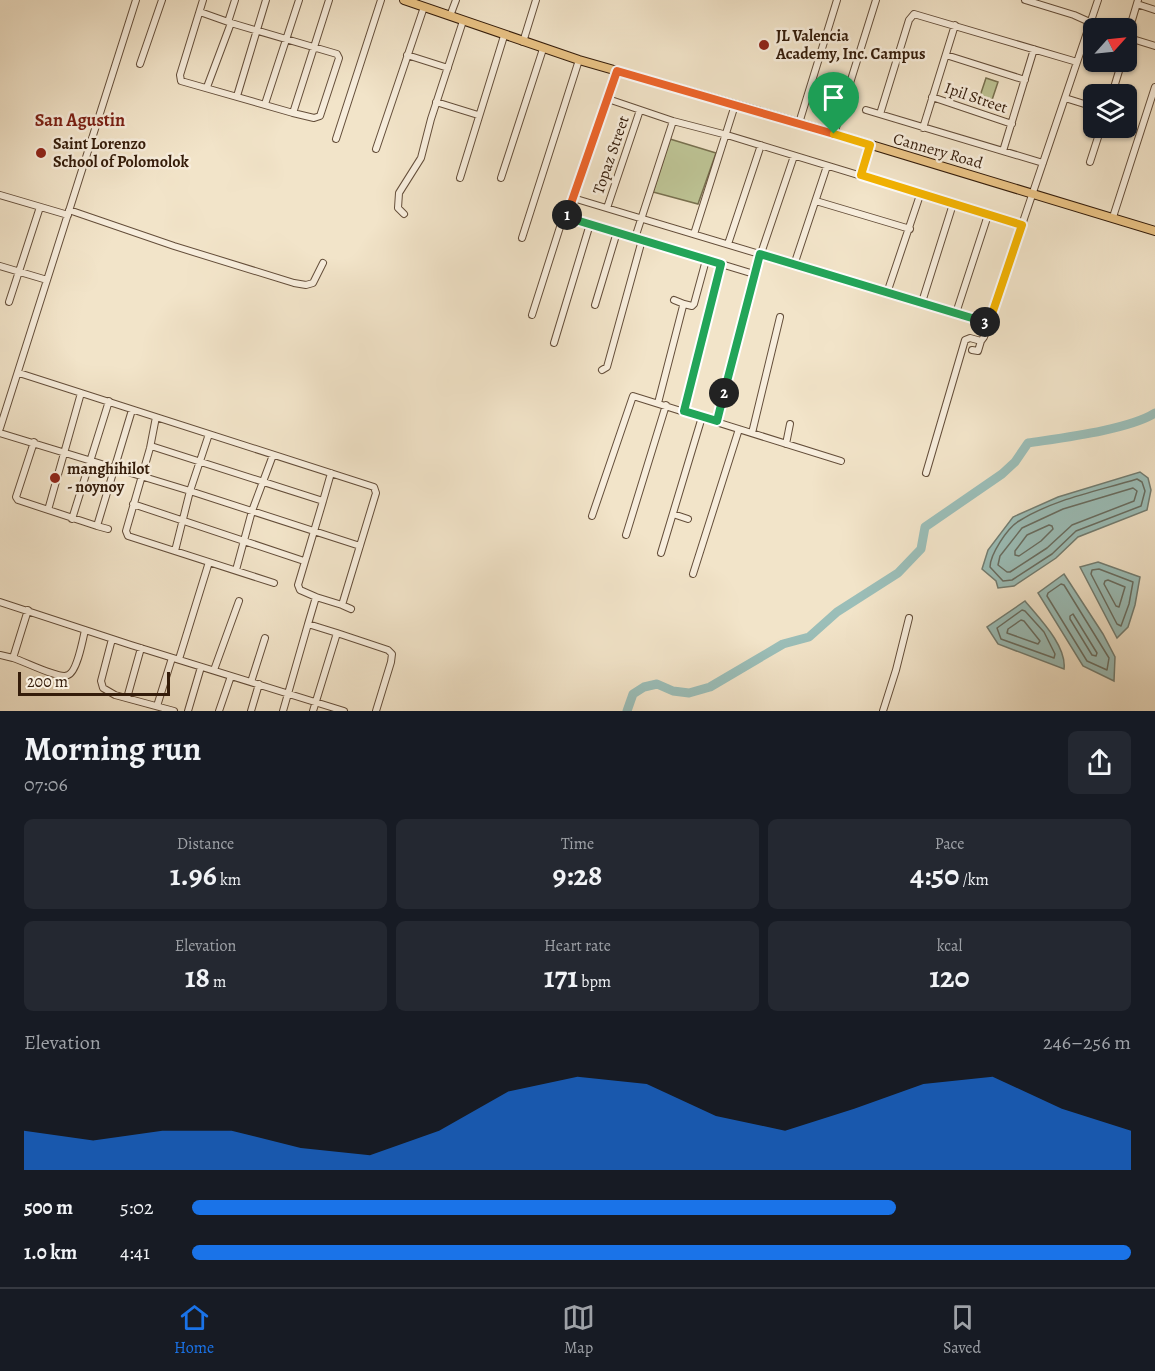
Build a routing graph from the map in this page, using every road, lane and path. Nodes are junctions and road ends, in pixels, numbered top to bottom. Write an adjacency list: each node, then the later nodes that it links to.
1 (136, 0): 87 (street)
2 (162, 0): 41 (street)
3 (203, 0): 19 (street)
4 (235, 0): 25 (street)
5 (266, 0): 27 (street)
6 (299, 0): 29 (street)
7 (329, 0): 34 (street)
8 (381, 0): 67 (street)
9 (404, 0): 17 (main road, Cannery Road)
10 (456, 0): 20 (street)
11 (536, 0): 31 (street)
12 (837, 0): 61 (street)
13 (876, 0): 64 (street)
14 (1024, 0): 23 (street)
15 (1098, 0): 21 (street)
16 (1137, 2): 18 (street); 22 (street)
17 (424, 7): 20 (main road, Cannery Road); 37 (street)
18 (1155, 10)
19 (200, 12): 25 (street); 45 (street)
20 (450, 16): 24 (main road, Cannery Road)
21 (1092, 18)
22 (1132, 18)
23 (1083, 19)
24 (464, 21): 28 (main road, Cannery Road); 42 (street)
25 (229, 22): 27 (street); 45 (street)
26 (955, 25): 36 (street); 38 (street); 58 (street)
27 (257, 31): 29 (street); 47 (street)
28 (504, 36): 31 (main road, Cannery Road); 59 (street)
29 (286, 39): 34 (street); 52 (street)
30 (1137, 40): 33 (street)
31 (523, 42): 35 (main road, Cannery Road)
32 (1083, 45): 40 (street)
33 (1155, 46)
34 (314, 48): 57 (street); 57 (street)
35 (543, 49): 39 (main road, Cannery Road); 78 (street)
36 (1034, 49): 40 (street); 44 (street)
37 (407, 55): 42 (street); 70 (street)
38 (946, 55): 44 (street); 48 (street)
39 (579, 60): 43 (main road, Cannery Road); 99 (street)
40 (1077, 62): 49 (street)
41 (140, 64)
42 (448, 68): 51 (street)
43 (617, 71): 50 (street); 54 (main road, Cannery Road)
44 (1025, 80): 62 (street)
45 (207, 87): 47 (street)
46 (1155, 87): 91 (street)
47 (237, 96): 52 (street)
48 (932, 97): 62 (street, Ipil Street); 63 (street)
49 (1065, 98): 53 (street); 74 (street)
50 (608, 99): 55 (street); 82 (street)
51 (436, 102): 59 (street); 88 (street)
52 (265, 104): 57 (street)
53 (1083, 104)
54 (735, 105): 61 (main road, Cannery Road); 65 (street)
55 (640, 110): 60 (street); 86 (street, Topaz Street)
56 (866, 110): 58 (street)
57 (293, 113)
58 (880, 114): 63 (street)
59 (478, 116): 77 (street)
60 (673, 121): 65 (street); 92 (street)
61 (799, 123): 64 (main road, Cannery Road)
62 (1012, 124): 71 (street)
63 (922, 128): 71 (street)
64 (834, 134): 69 (main road, Cannery Road)
65 (727, 135): 68 (street); 98 (street)
66 (1098, 138): 73 (street)
67 (336, 140)
68 (761, 145): 72 (street); 101 (street)
69 (870, 145): 76 (street); 79 (main road, Cannery Road)
70 (376, 149)
71 (1003, 151): 74 (street)
72 (794, 156): 75 (street); 102 (street)
73 (1090, 162)
74 (1043, 164): 79 (street)
75 (827, 166): 76 (street); 83 (street)
76 (861, 175): 81 (street)
77 (460, 178)
78 (501, 178)
79 (1034, 193): 91 (main road, Cannery Road); 94 (street)
80 (0, 195): 85 (street)
81 (920, 195): 84 (street); 95 (street)
82 (573, 198): 86 (street); 90 (street)
83 (816, 201): 95 (street); 106 (street)
84 (953, 204): 89 (street); 114 (street)
85 (40, 207): 87 (street); 108 (street)
86 (607, 208): 92 (street)
87 (68, 213): 104 (street); 110 (street)
88 (404, 214)
89 (988, 215): 94 (street); 117 (street)
90 (566, 217): 93 (street); 118 (street)
91 (1113, 217): 96 (main road, Cannery Road)
92 (641, 219): 98 (street); 100 (street)
93 (590, 224): 97 (street); 122 (street)
94 (1022, 225): 120 (street)
95 (910, 230): 111 (street)
96 (1155, 231)
97 (617, 232): 100 (street); 116 (street)
98 (694, 234): 101 (street)
99 (522, 238)
100 (639, 239): 103 (street); 124 (street)
101 (728, 244): 102 (street)
102 (760, 254): 106 (street); 109 (street)
103 (706, 260): 105 (street); 115 (street)
104 (323, 263)
105 (721, 264): 109 (street); 131 (street)
106 (794, 265): 111 (street)
107 (0, 266): 108 (street)
108 (19, 271): 110 (street); 113 (street)
109 (754, 274): 134 (street)
110 (46, 280): 125 (street)
111 (887, 293): 114 (street)
112 (674, 300): 115 (street)
113 (9, 302)
114 (922, 302): 117 (street)
115 (684, 304): 128 (street)
116 (595, 305)
117 (956, 313): 120 (street)
118 (532, 315)
119 (780, 317): 139 (street)
120 (989, 323): 121 (street)
121 (981, 341): 123 (street); 151 (street)
122 (554, 343)
123 (972, 350)
124 (602, 370)
125 (19, 373): 126 (street); 136 (street)
126 (81, 393): 127 (street); 144 (street)
127 (109, 401): 130 (street); 146 (street)
128 (658, 403): 129 (street); 160 (street)
129 (666, 405): 131 (street); 167 (street)
130 (132, 410): 132 (street); 149 (street)
131 (684, 411): 133 (street)
132 (156, 417): 140 (street); 143 (street)
133 (702, 417): 134 (street); 159 (street)
134 (717, 421): 137 (street)
135 (790, 424): 142 (street)
136 (0, 428)
137 (739, 429): 139 (street); 175 (street)
138 (0, 433): 141 (street)
139 (752, 433): 142 (street)
140 (209, 434): 145 (street); 148 (street)
141 (34, 442): 144 (street); 157 (street)
142 (786, 444): 147 (street)
143 (151, 446): 148 (street); 152 (street)
144 (66, 452): 146 (street); 157 (street)
145 (273, 455): 150 (street); 153 (street)
146 (89, 460): 149 (street); 161 (street)
147 (841, 461)
148 (200, 462): 153 (street); 154 (street)
149 (115, 468): 152 (street); 164 (street)
150 (331, 473): 155 (street); 169 (street)
151 (926, 473)
152 (142, 476): 154 (street); 156 (street)
153 (262, 483): 155 (street); 158 (street)
154 (190, 491): 158 (street); 163 (street)
155 (323, 501): 166 (street)
156 (133, 504): 163 (street); 170 (street)
157 (48, 510): 161 (street)
158 (252, 511): 166 (street); 168 (street)
159 (673, 514): 162 (street); 171 (street)
160 (592, 516)
161 (72, 519): 164 (street)
162 (688, 519)
163 (183, 522): 168 (street); 170 (street)
164 (97, 526): 165 (street)
165 (108, 529)
166 (314, 531): 169 (street); 172 (street)
167 (626, 535)
168 (244, 541): 172 (street); 174 (street)
169 (360, 546): 180 (street)
170 (175, 551): 173 (street)
171 (662, 552)
172 (304, 561): 177 (street)
173 (209, 562): 174 (street); 192 (street)
174 (236, 570): 176 (street)
175 (693, 574)
176 (274, 583)
177 (316, 597): 180 (street); 184 (street)
178 (239, 601): 194 (street)
179 (0, 602): 182 (street)
180 (342, 605): 181 (street)
181 (351, 609)
182 (28, 610): 185 (street); 191 (street)
183 (909, 618): 210 (street)
184 (308, 624): 186 (street); 198 (street)
185 (85, 630): 188 (street); 191 (street)
186 (337, 633): 200 (street); 209 (street)
187 (265, 638): 196 (street)
188 (112, 639): 189 (street); 199 (street)
189 (141, 648): 192 (street); 199 (street)
190 (0, 655): 191 (street)
191 (13, 658)
192 (176, 658): 193 (street); 201 (street)
193 (201, 667): 194 (street); 203 (street)
194 (214, 670): 195 (street)
195 (231, 676): 196 (street); 204 (street)
196 (251, 682): 197 (street)
197 (259, 684): 198 (street); 205 (street)
198 (288, 694): 200 (street); 206 (street)
199 (126, 698): 201 (street)
200 (315, 702): 207 (street); 208 (street)
201 (157, 706): 202 (street)
202 (174, 711)
203 (188, 711)
204 (219, 711)
205 (251, 711)
206 (283, 711)
207 (313, 711)
208 (344, 711)
209 (376, 711)
210 (883, 711)

